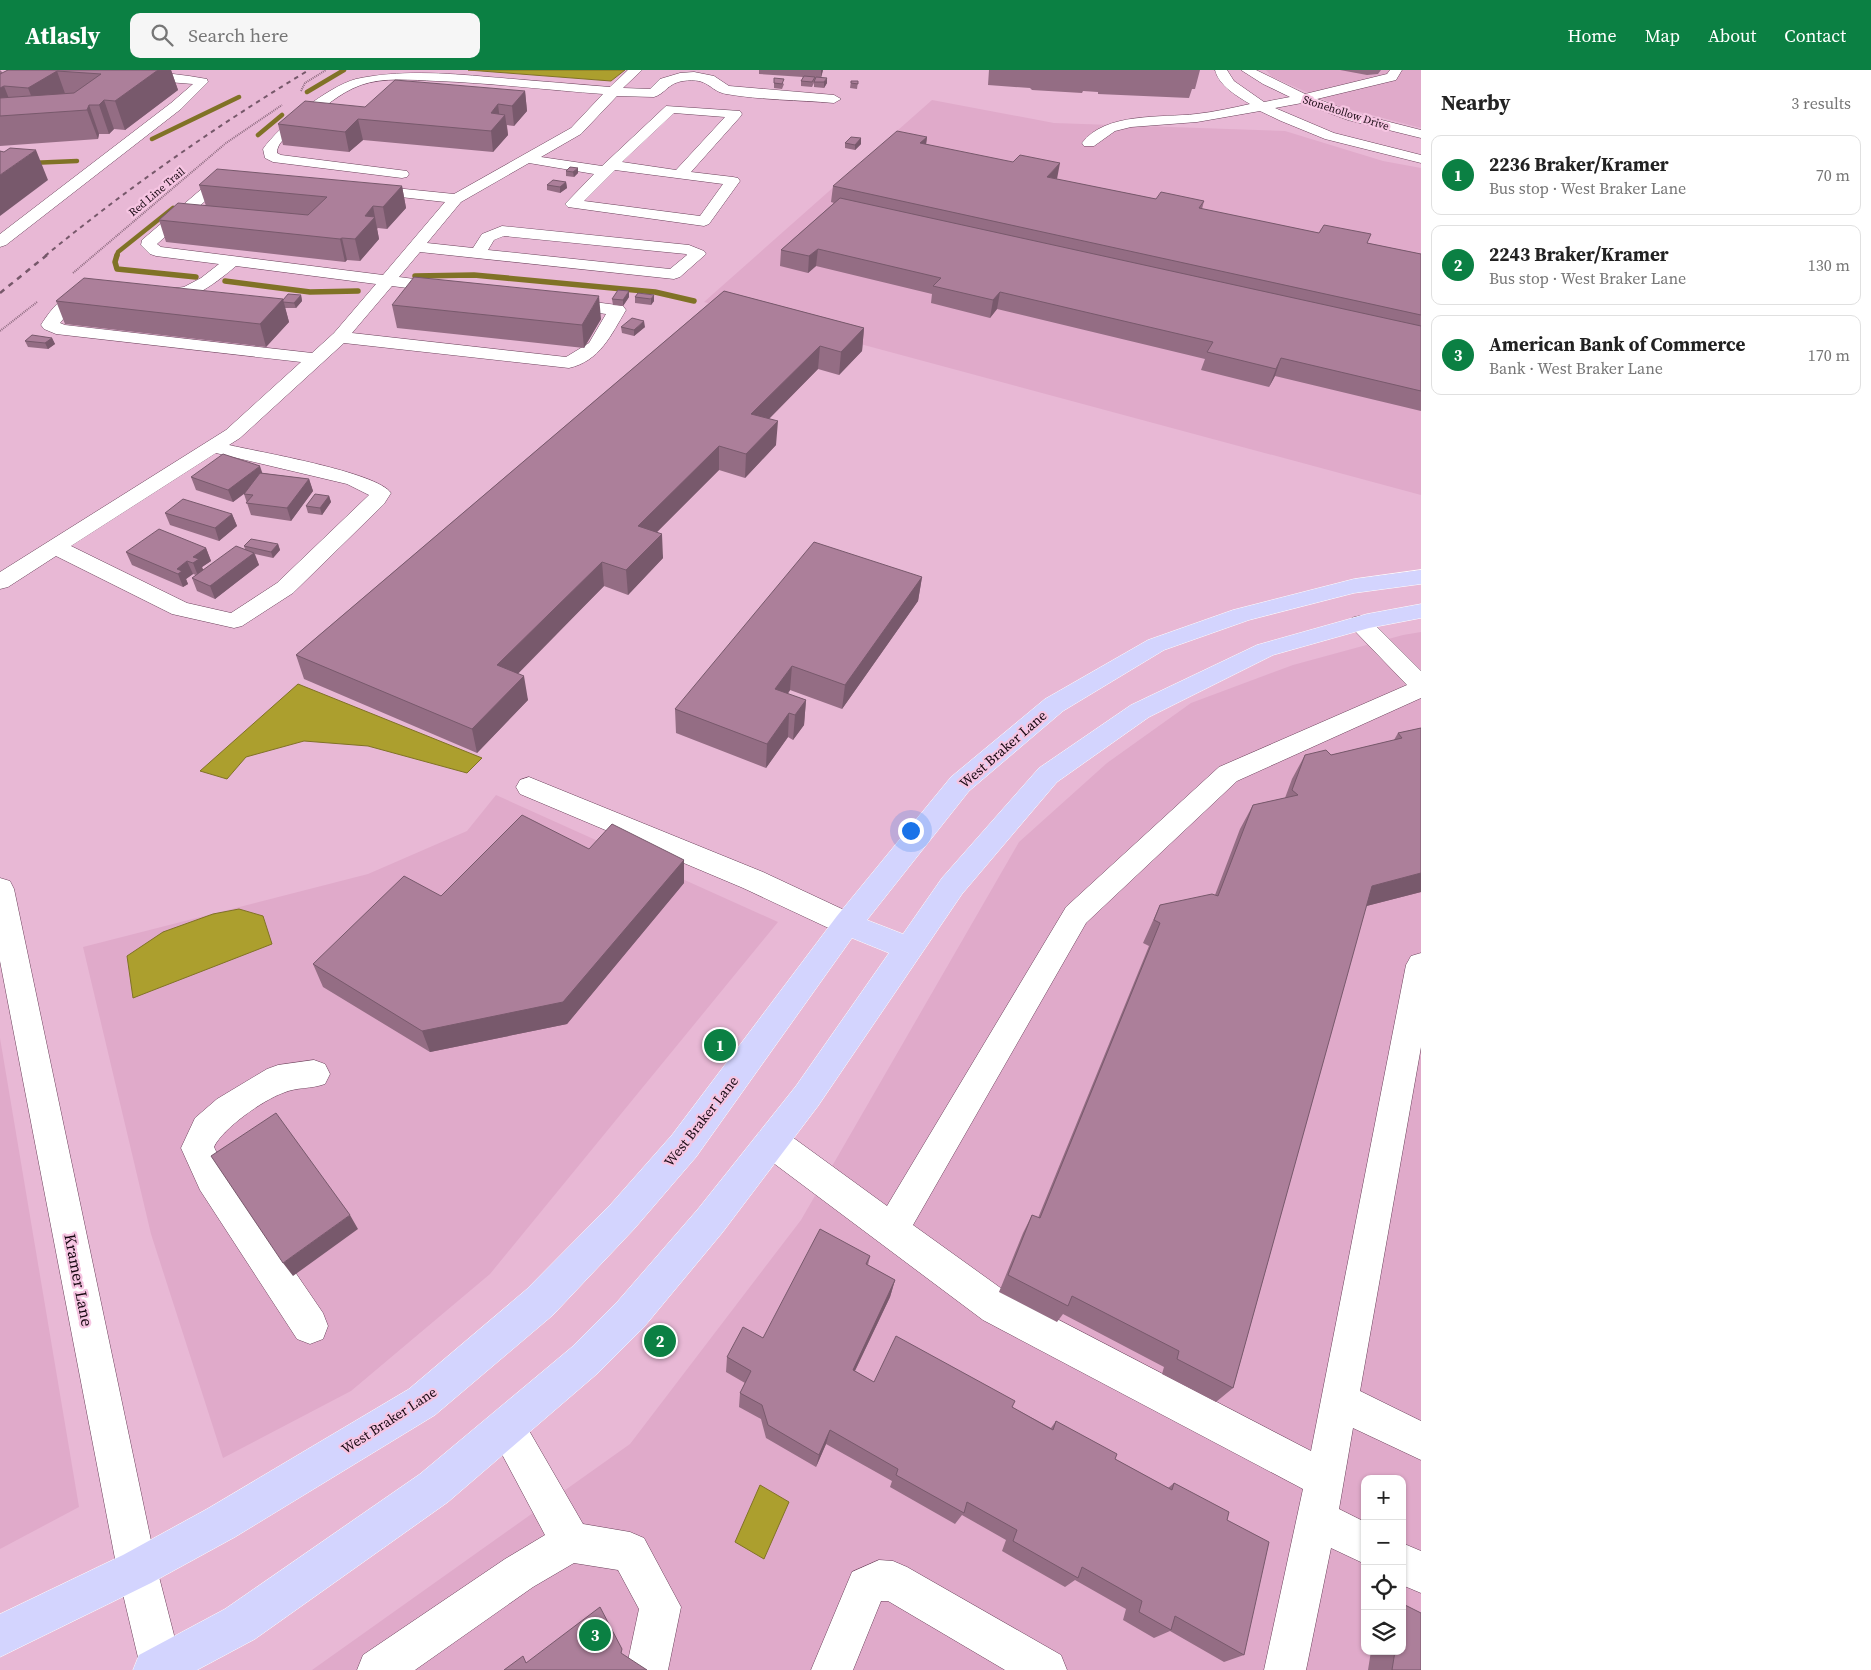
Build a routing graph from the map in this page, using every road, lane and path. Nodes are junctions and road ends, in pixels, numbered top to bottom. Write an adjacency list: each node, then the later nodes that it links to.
1 (68, 70): 27 (street)
2 (326, 70): 9 (path)
3 (636, 70): 8 (street)
4 (1221, 70): 14 (street, Stonehollow Drive)
5 (1247, 70): 12 (street, Stonehollow Drive)
6 (1396, 70): 12 (street)
7 (458, 78): 8 (street); 10 (street); 21 (street)
8 (612, 92): 11 (street); 17 (street)
9 (300, 93)
10 (447, 93)
11 (834, 98)
12 (1302, 100): 14 (street); 15 (street, Stonehollow Drive)
13 (282, 105): 31 (path, Red Line Trail)
14 (1261, 107): 16 (street); 18 (street, Stonehollow Drive)
15 (1421, 134)
16 (1089, 143)
17 (528, 159): 19 (street); 24 (street)
18 (1421, 159)
19 (608, 168): 20 (street); 20 (street); 20 (street)
20 (680, 174)
21 (416, 176)
22 (249, 177): 30 (street)
23 (464, 182): 24 (street)
24 (483, 184): 26 (street)
25 (348, 187): 26 (street)
26 (456, 199): 28 (street)
27 (0, 242)
28 (416, 247): 29 (street); 32 (street)
29 (478, 253): 29 (street)
30 (232, 261): 32 (street); 35 (street)
31 (69, 276)
32 (388, 281): 34 (street); 39 (street)
33 (112, 289): 40 (street)
34 (465, 291)
35 (146, 294)
36 (38, 300): 38 (path)
37 (550, 301): 39 (street)
38 (0, 331)
39 (340, 337): 40 (street)
40 (315, 359): 41 (street)
41 (214, 446): 42 (street); 42 (street)
42 (56, 547): 44 (street)
43 (1421, 577): 45 (main road, West Braker Lane)
44 (0, 582)
45 (1377, 582): 46 (main road, West Braker Lane); 47 (main road)
46 (1326, 593): 48 (main road); 52 (main road, West Braker Lane)
47 (1419, 614): 48 (main road)
48 (1360, 623): 49 (street); 53 (main road)
49 (1421, 686): 57 (street)
50 (529, 787): 52 (street)
51 (0, 889): 67 (street, Kramer Lane)
52 (847, 924): 53 (main road); 67 (main road, West Braker Lane)
53 (909, 949): 56 (main road)
54 (1421, 965): 59 (street)
55 (314, 1074): 58 (street)
56 (772, 1142): 57 (street); 60 (main road)
57 (892, 1230): 62 (street)
58 (310, 1326)
59 (1339, 1400): 61 (street); 62 (street)
60 (507, 1428): 64 (street); 70 (main road)
61 (1421, 1441)
62 (1324, 1479): 63 (street)
63 (1317, 1519): 65 (street); 75 (street)
64 (571, 1542): 71 (street); 72 (street)
65 (1361, 1542)
66 (1406, 1565): 68 (street)
67 (137, 1569): 69 (main road, West Braker Lane); 70 (street, Kramer Lane)
68 (1421, 1573)
69 (0, 1636)
70 (159, 1669)
71 (378, 1670)
72 (646, 1670)
73 (832, 1670): 74 (street)
74 (1046, 1670)
75 (1285, 1670)

